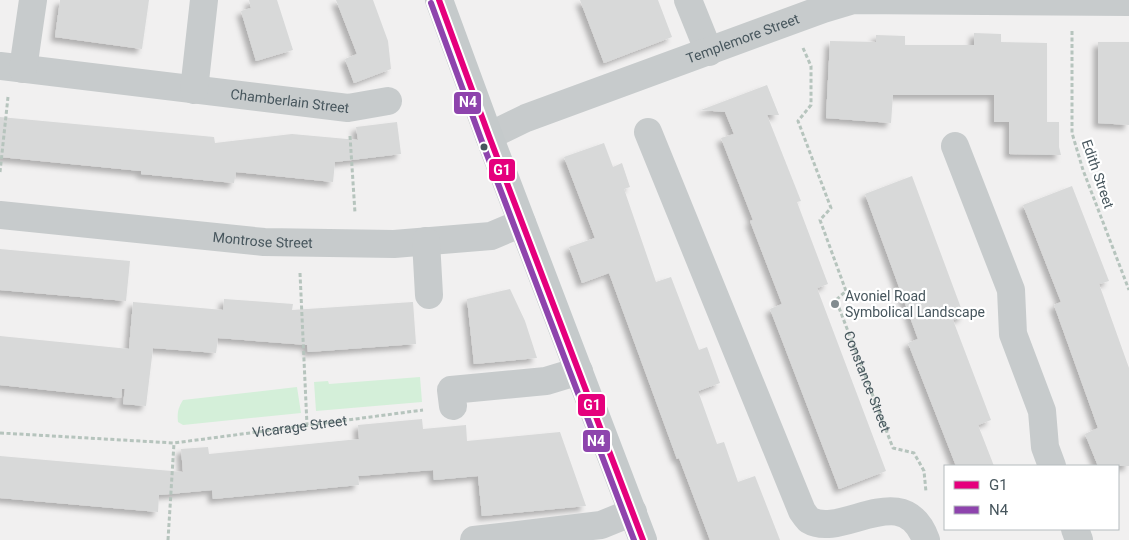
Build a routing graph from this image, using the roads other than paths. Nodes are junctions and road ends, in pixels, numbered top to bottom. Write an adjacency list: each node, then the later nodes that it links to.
1 (33, 0): 9 (street)
2 (204, 0): 10 (street)
3 (439, 0): 13 (main road)
4 (688, 0): 8 (street)
5 (1072, 1): 6 (street, Templemore Street); 7 (street, Templemore Street)
6 (1129, 2)
7 (823, 4): 8 (street, Templemore Street)
8 (709, 52): 13 (street, Templemore Street)
9 (12, 67): 10 (street, Chamberlain Street)
10 (194, 90): 11 (street, Chamberlain Street)
11 (388, 101)
12 (648, 132): 23 (street)
13 (489, 136): 16 (main road)
14 (955, 146): 21 (street)
15 (0, 215): 17 (street, Montrose Street)
16 (522, 223): 17 (street, Montrose Street); 19 (main road)
17 (426, 241): 18 (street)
18 (429, 296)
19 (579, 371): 20 (street); 22 (main road)
20 (453, 406)
21 (1052, 465)
22 (633, 512): 24 (street); 25 (main road)
23 (924, 533)
24 (474, 540)
25 (643, 540)

